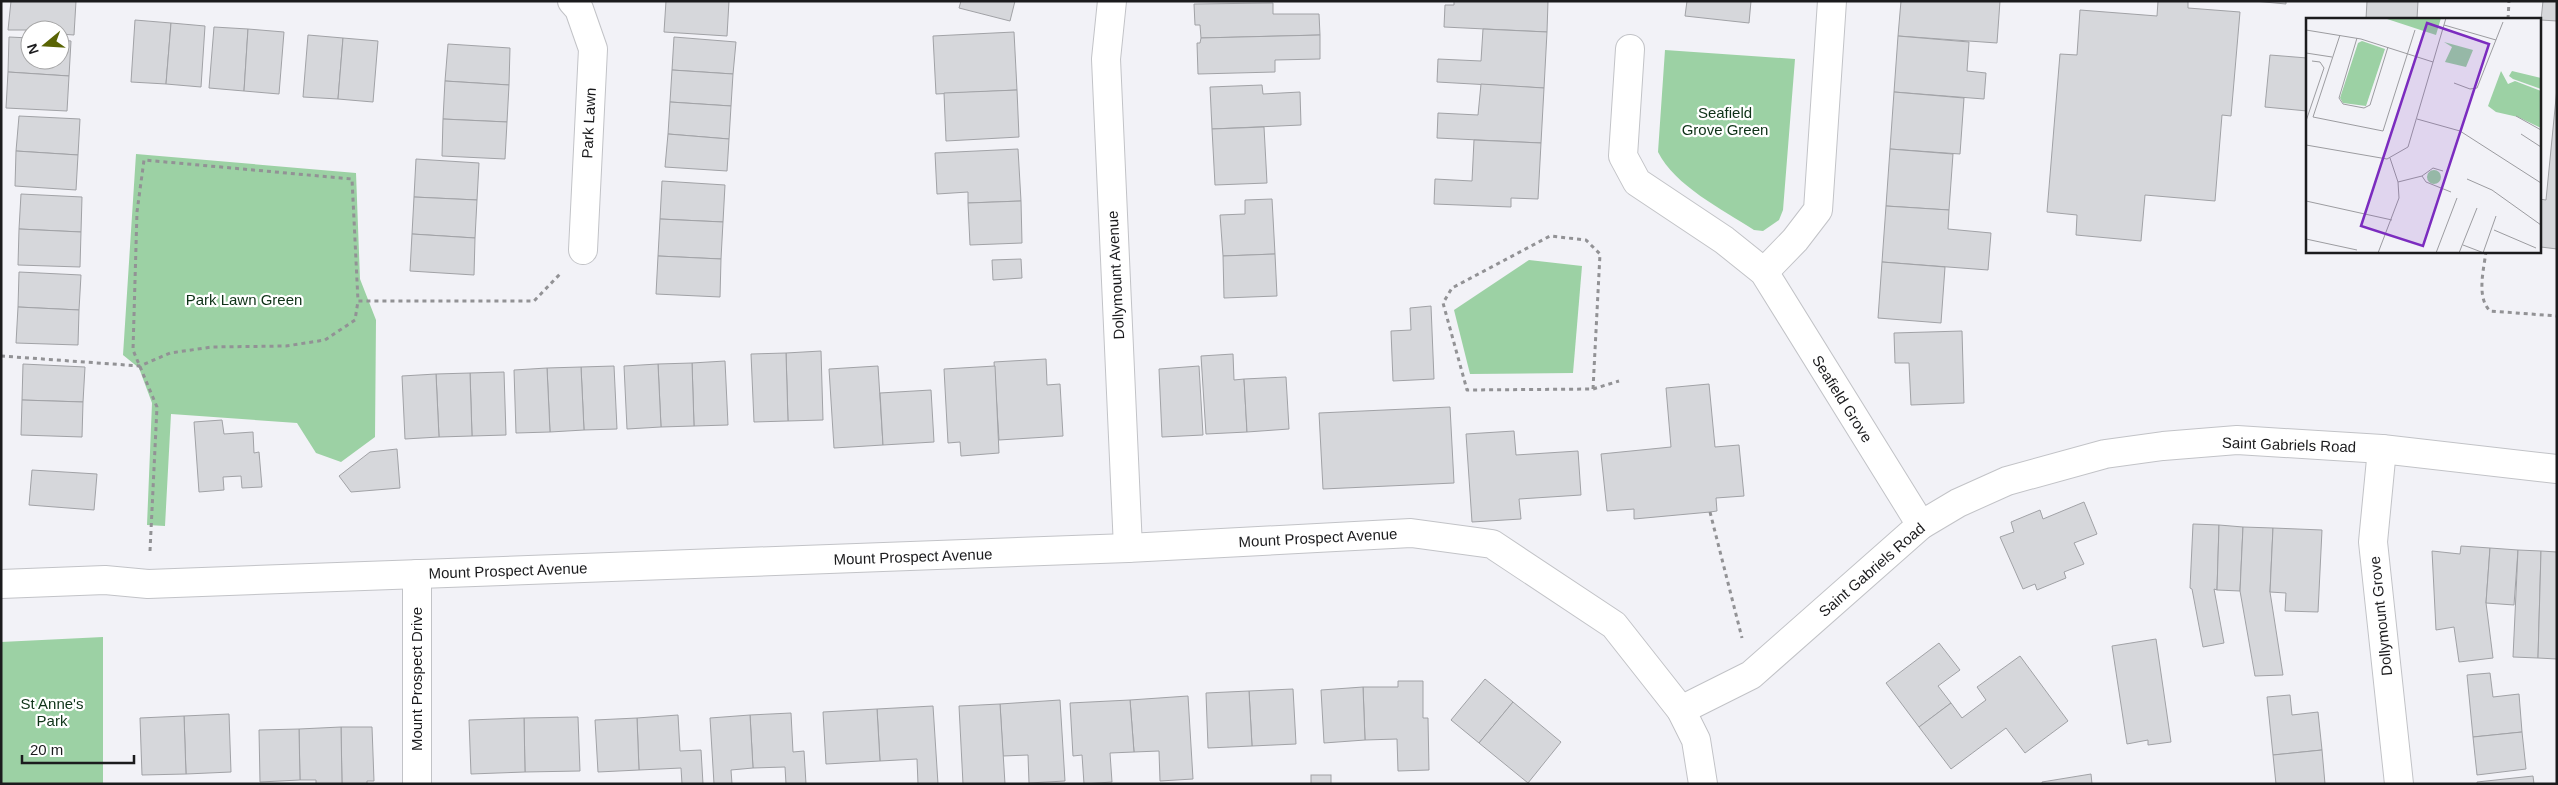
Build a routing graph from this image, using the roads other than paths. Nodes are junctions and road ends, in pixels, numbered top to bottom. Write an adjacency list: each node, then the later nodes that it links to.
1 (572, 1): 5 (street, Park Lawn)
2 (1112, 1): 10 (street, Dollymount Avenue)
3 (1832, 1): 6 (street)
4 (1630, 49): 6 (street, Seafield Grove)
5 (583, 250)
6 (1764, 272): 9 (street, Seafield Grove)
7 (2382, 449): 8 (street, Saint Gabriels Road); 9 (street, Saint Gabriels Road); 16 (street, Dollymount Grove)
8 (2557, 469)
9 (1922, 525): 13 (street, Saint Gabriels Road)
10 (1128, 548): 11 (street, Mount Prospect Avenue); 13 (street, Mount Prospect Avenue)
11 (416, 574): 12 (street, Mount Prospect Avenue); 14 (street, Mount Prospect Drive)
12 (1, 584)
13 (1681, 710): 15 (street, Mount Prospect Avenue)
14 (417, 784)
15 (1703, 784)
16 (2399, 784)

